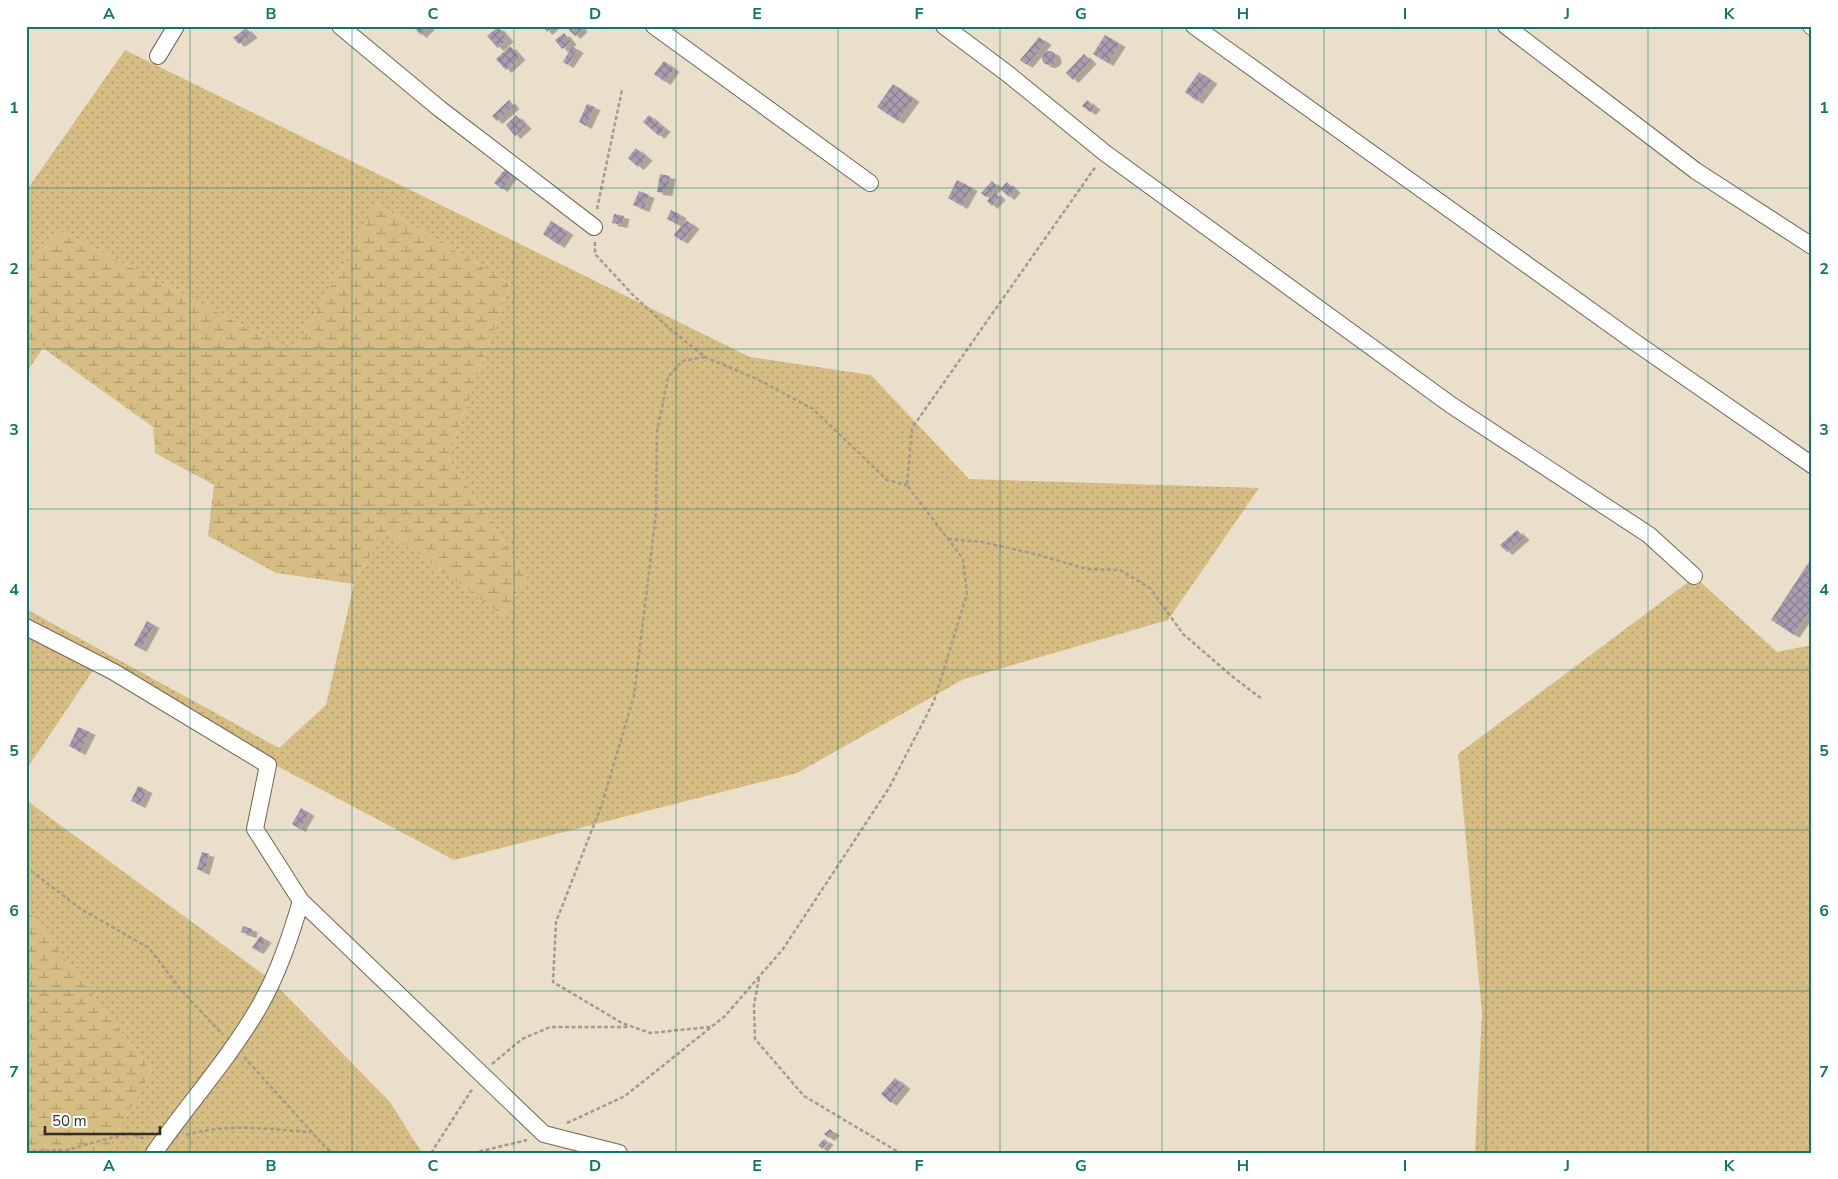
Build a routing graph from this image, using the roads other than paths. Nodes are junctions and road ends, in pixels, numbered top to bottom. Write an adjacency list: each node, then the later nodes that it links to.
1 (176, 26): 7 (street)
2 (340, 26): 9 (street)
3 (654, 26): 8 (street)
4 (944, 26): 12 (street)
5 (1194, 26): 11 (street)
6 (1506, 26): 10 (street)
7 (158, 56)
8 (870, 183)
9 (594, 227)
10 (1812, 246)
11 (1812, 465)
12 (1694, 576)
13 (26, 628): 14 (street)
14 (302, 901): 15 (street); 16 (street)
15 (154, 1153)
16 (619, 1153)

